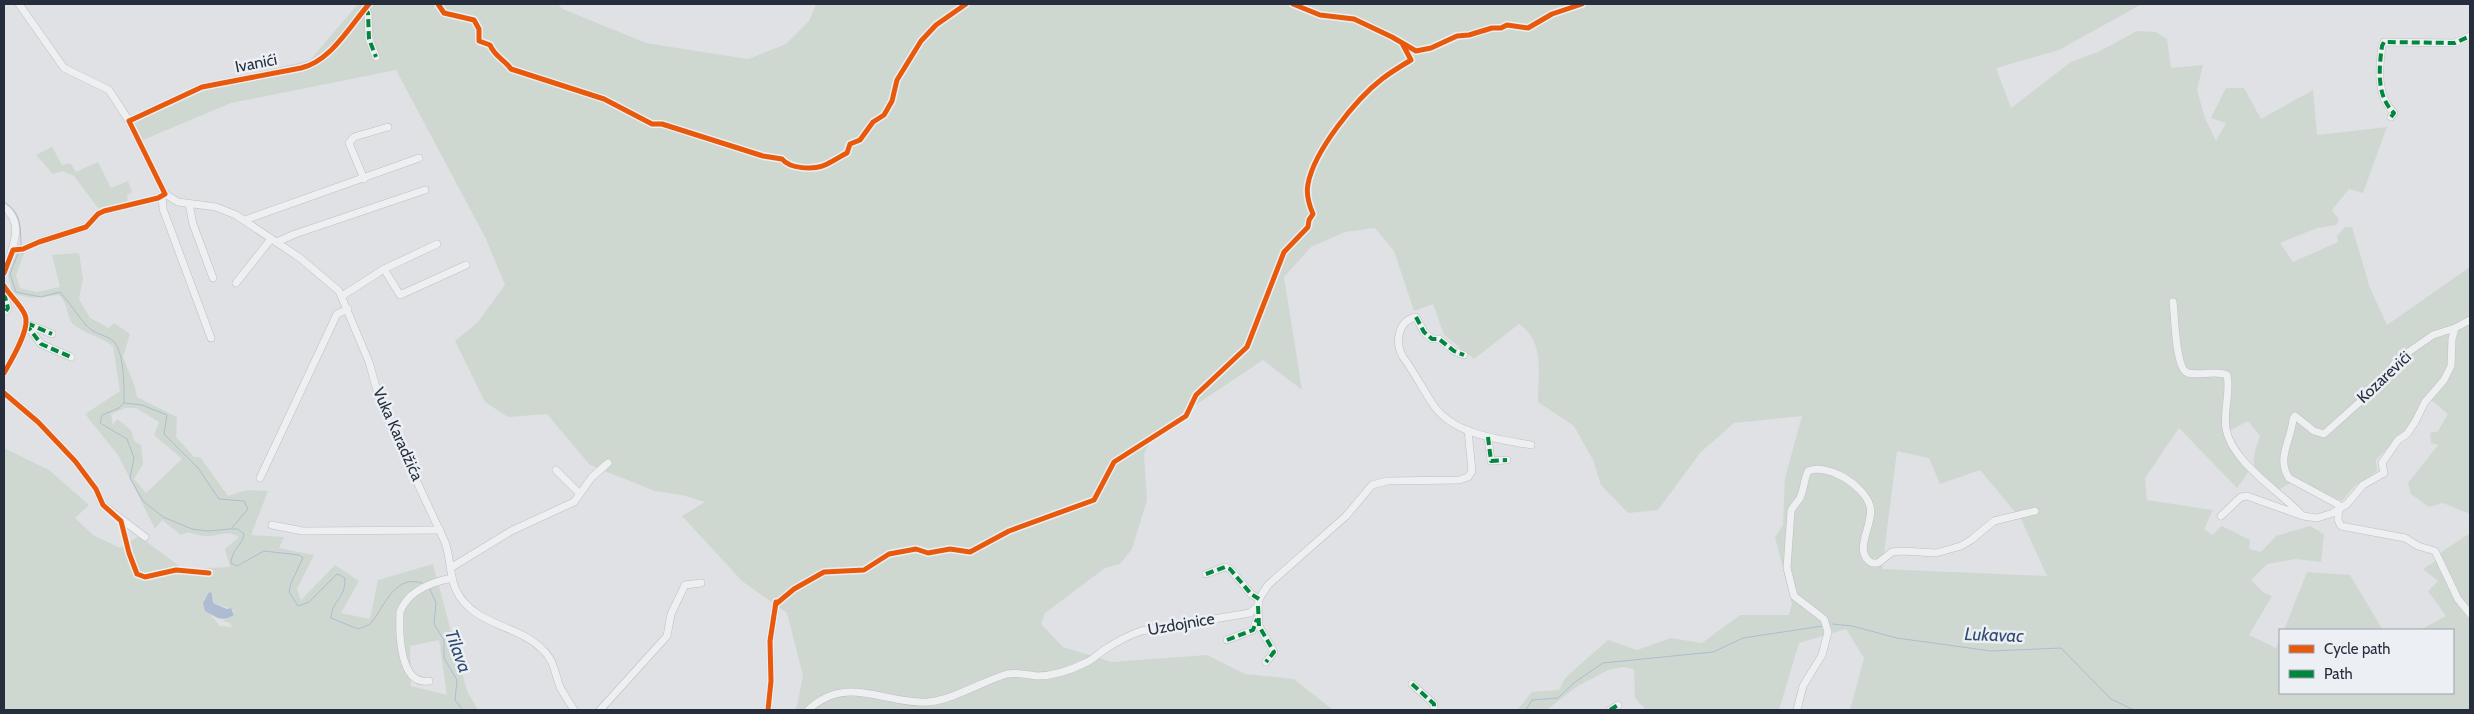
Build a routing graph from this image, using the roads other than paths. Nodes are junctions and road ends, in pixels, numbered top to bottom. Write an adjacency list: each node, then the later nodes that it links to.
1 (19, 4): 6 (street)
2 (367, 6): 4 (street); 6 (street, Ivanići)
3 (2470, 36): 5 (street)
4 (376, 56)
5 (2390, 117)
6 (129, 121): 11 (street)
7 (388, 127): 9 (street)
8 (419, 158): 9 (street)
9 (364, 179): 14 (street)
10 (425, 190): 15 (street)
11 (164, 195): 12 (street, Vuka Karadžića); 17 (street); 33 (street)
12 (190, 204): 14 (street, Vuka Karadžića); 21 (street)
13 (4, 207): 17 (street)
14 (245, 220): 15 (street, Vuka Karadžića)
15 (274, 240): 22 (street); 25 (street, Vuka Karadžića)
16 (437, 244): 19 (street)
17 (17, 250): 20 (street)
18 (466, 265): 19 (street)
19 (384, 269): 25 (street)
20 (4, 273)
21 (213, 278)
22 (236, 283)
23 (4, 286): 30 (street)
24 (4, 293): 28 (street)
25 (342, 296): 27 (street, Vuka Karadžića)
26 (2173, 302): 49 (street)
27 (348, 309): 44 (street); 51 (street, Vuka Karadžića)
28 (6, 311)
29 (2470, 320): 31 (street, Kozarevići)
30 (26, 324): 32 (street); 35 (street); 36 (street)
31 (2456, 328): 46 (street); 46 (street, Kozarevići)
32 (52, 334)
33 (211, 338)
34 (1464, 355): 38 (street)
35 (71, 357)
36 (4, 373)
37 (4, 393): 52 (street)
38 (1468, 430): 39 (street); 58 (street, Uzdojnice)
39 (1488, 437): 40 (street); 41 (street)
40 (1531, 445)
41 (1507, 460)
42 (608, 463): 45 (street)
43 (556, 470): 45 (street)
44 (260, 478)
45 (579, 493): 53 (street)
46 (2338, 510): 49 (street); 59 (street)
47 (2035, 511): 72 (street)
48 (2221, 516): 49 (street)
49 (2303, 516)
50 (272, 524): 51 (street)
51 (440, 530): 53 (street, Vuka Karadžića)
52 (145, 537)
53 (452, 567): 55 (street, Vuka Karadžića)
54 (1206, 574): 58 (street)
55 (452, 578): 63 (street); 66 (street, Vuka Karadžića)
56 (701, 582): 67 (street)
57 (776, 602): 68 (street)
58 (1259, 602): 60 (street); 69 (street, Uzdojnice)
59 (2470, 614)
60 (1258, 618): 61 (street); 62 (street)
61 (1227, 640)
62 (1266, 662)
63 (429, 681)
64 (1412, 684): 70 (street)
65 (1618, 705): 71 (street)
66 (574, 710)
67 (600, 710)
68 (768, 710)
69 (808, 710)
70 (1434, 710)
71 (1610, 710)
72 (1797, 710)

